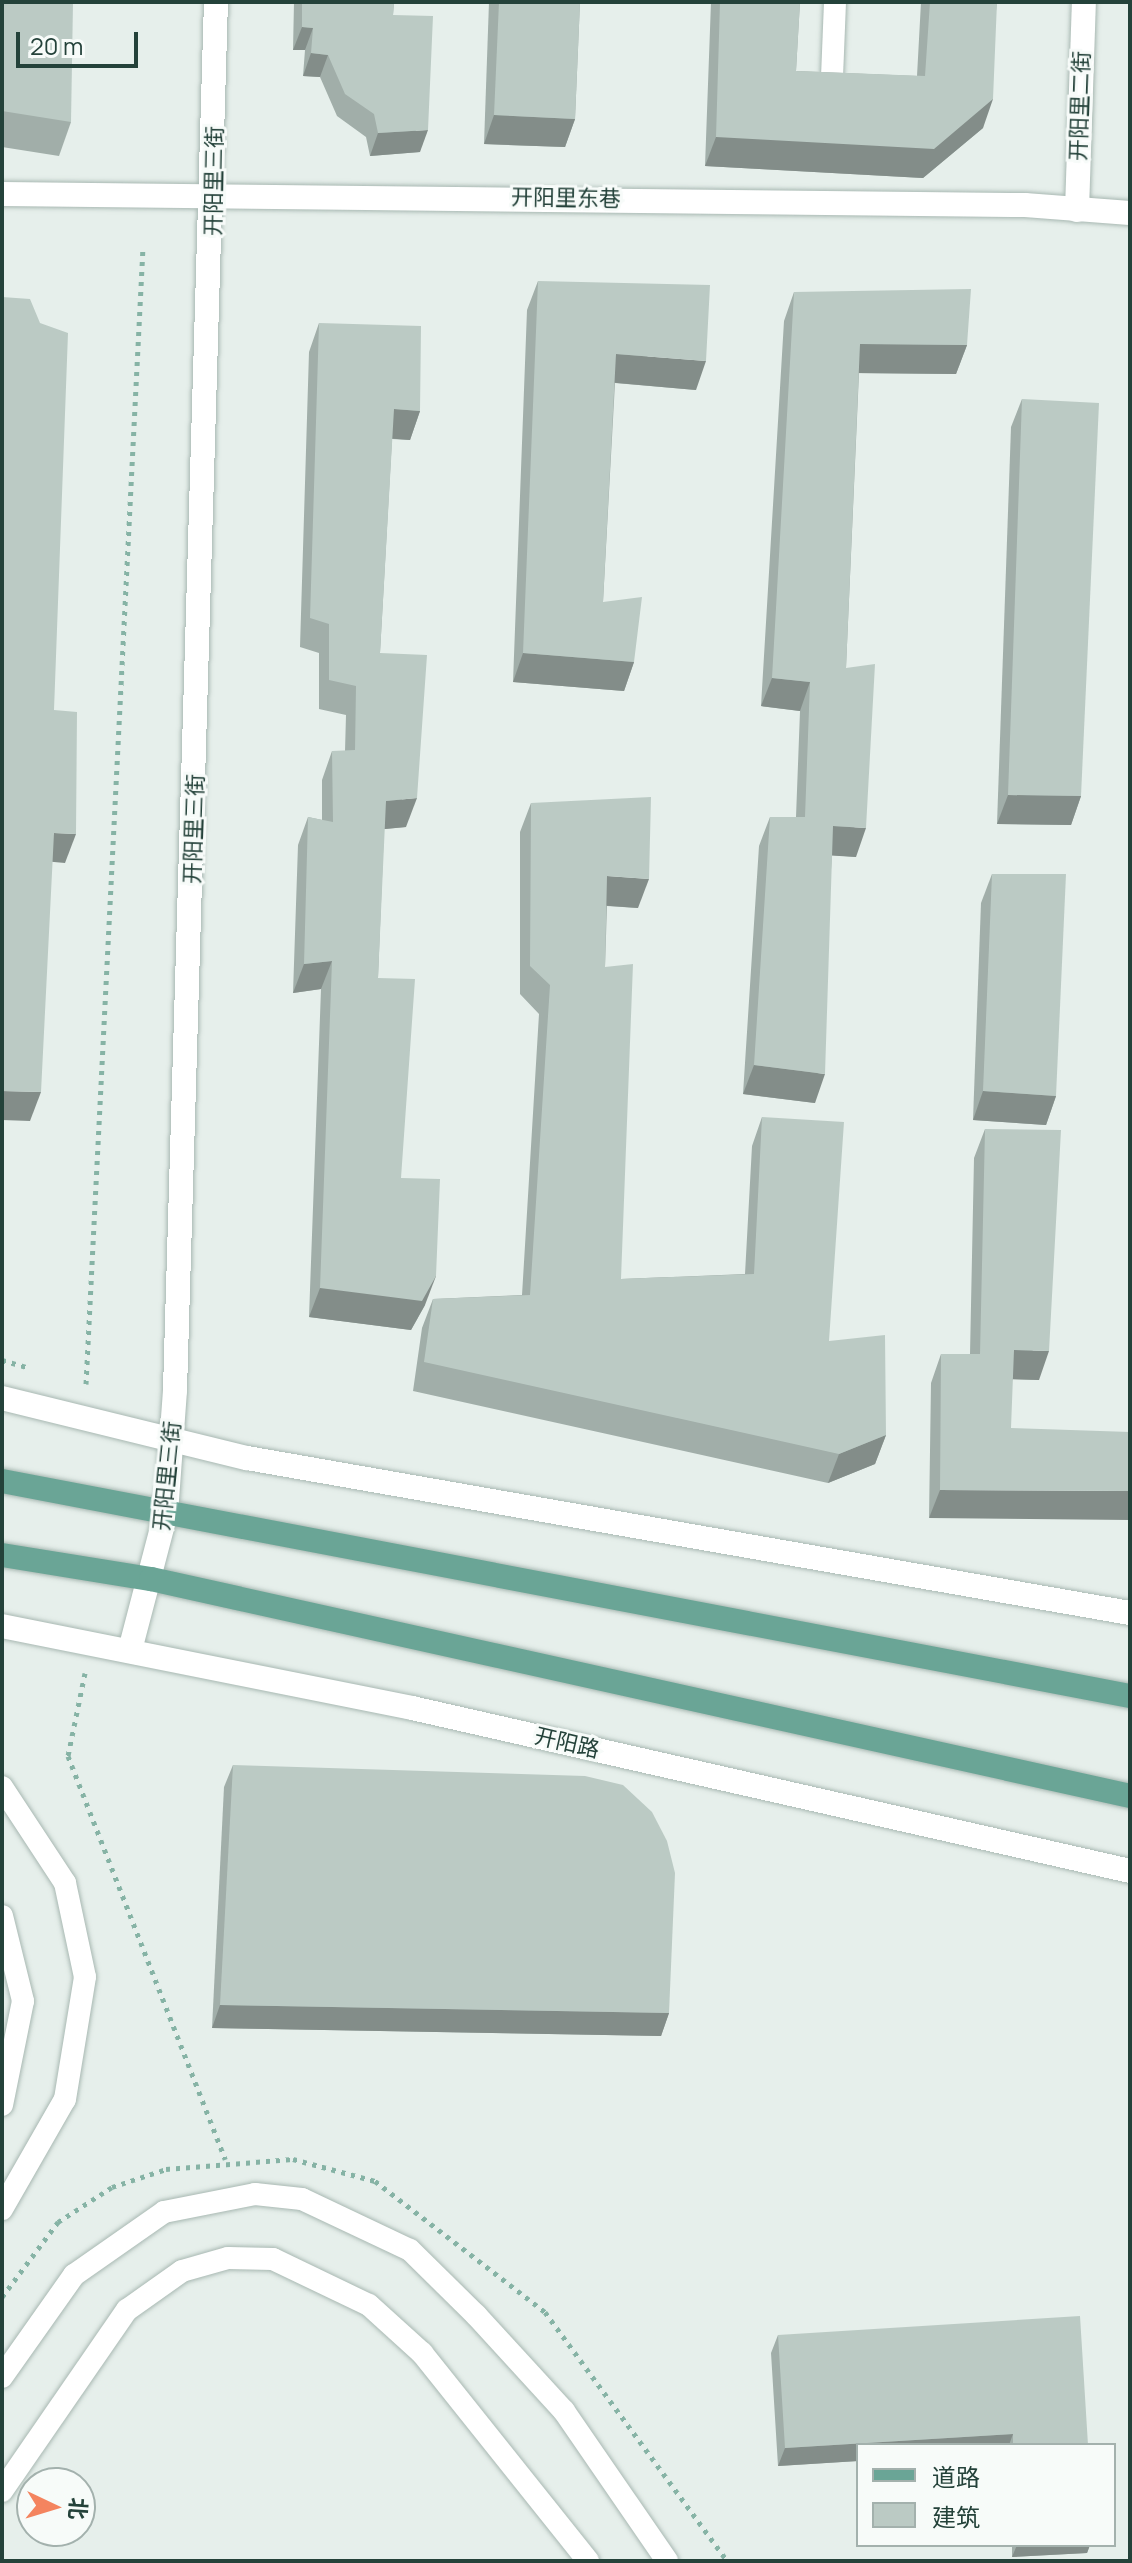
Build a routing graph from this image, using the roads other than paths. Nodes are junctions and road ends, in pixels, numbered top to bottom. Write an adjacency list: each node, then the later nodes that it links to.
1 (216, 2): 5 (street, 开阳里三街)
2 (835, 2): 4 (lane)
3 (1084, 2): 7 (street, 开阳里二街)
4 (832, 77)
5 (213, 193): 6 (street, 开阳里东巷); 7 (street, 开阳里东巷); 10 (street, 开阳里三街)
6 (2, 194)
7 (1077, 210): 8 (street, 开阳里东巷)
8 (1130, 213)
9 (2, 1398): 10 (street)
10 (172, 1443): 12 (street, 开阳里三街); 15 (street)
11 (2, 1481): 12 (main road)
12 (166, 1513): 14 (street, 开阳里三街); 18 (main road)
13 (2, 1555): 14 (main road)
14 (151, 1579): 17 (street, 开阳里三街); 20 (main road)
15 (1130, 1613)
16 (2, 1626): 17 (street, 开阳路)
17 (130, 1650): 21 (street, 开阳路)
18 (1130, 1696)
19 (2, 1787): 24 (lane)
20 (1130, 1796)
21 (1130, 1871)
22 (2, 1916): 23 (lane)
23 (2, 2105)
24 (2, 2209)
25 (2, 2377): 28 (lane)
26 (2, 2491): 27 (lane)
27 (588, 2561)
28 (667, 2561)

